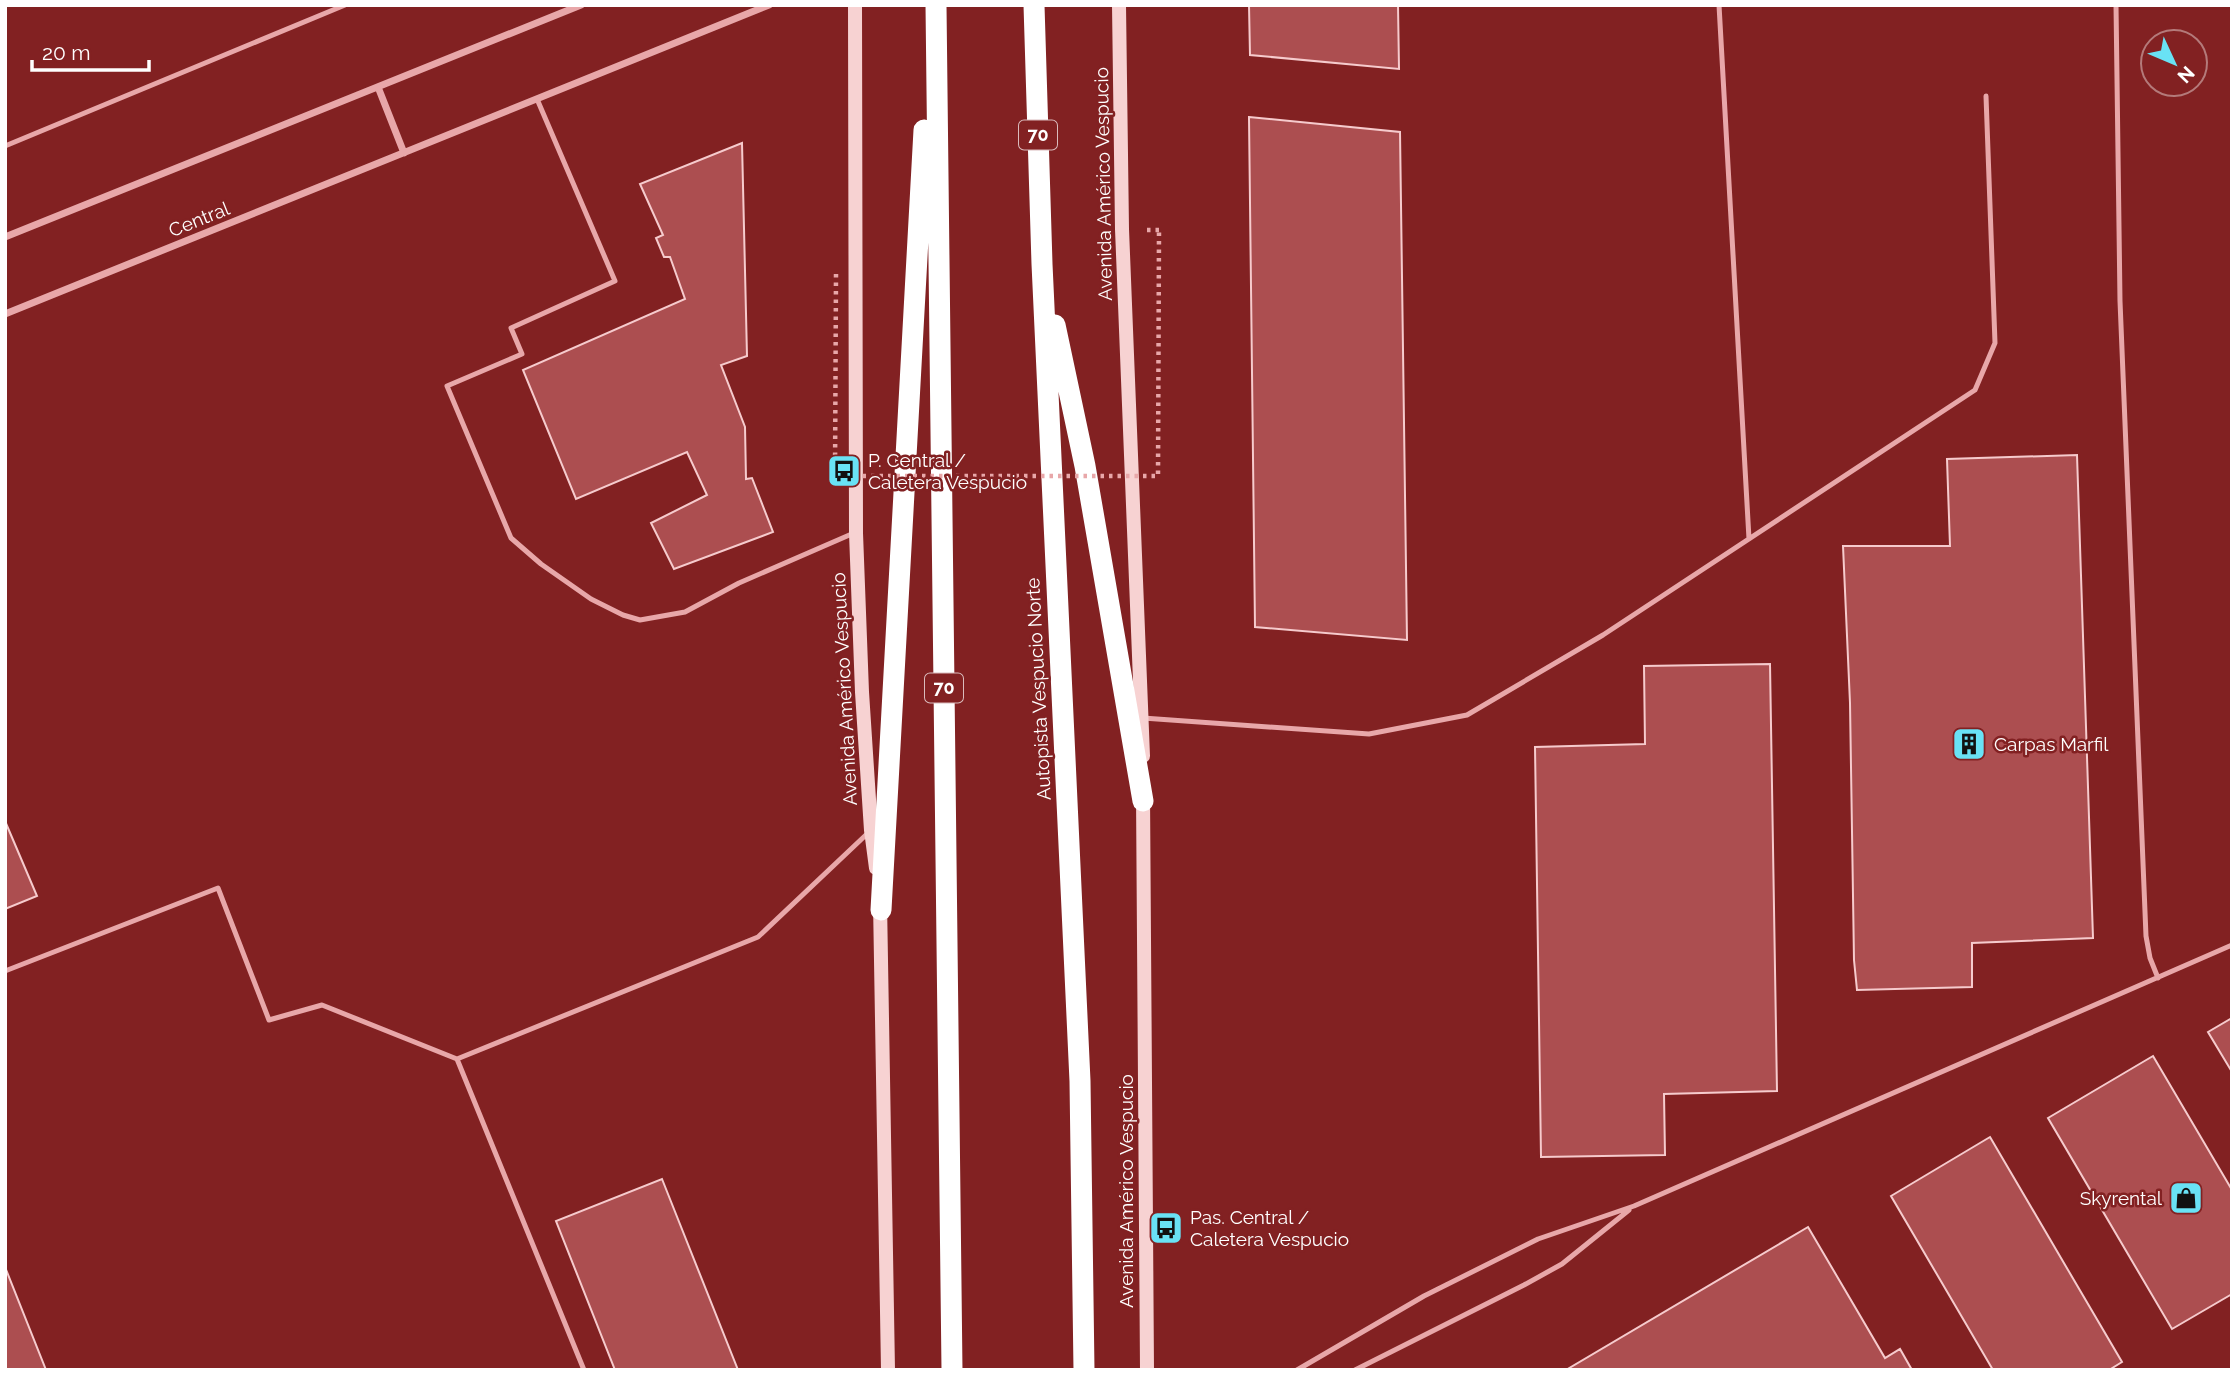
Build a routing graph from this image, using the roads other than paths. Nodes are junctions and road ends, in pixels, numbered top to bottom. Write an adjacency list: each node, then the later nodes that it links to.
1 (345, 5): 13 (lane)
2 (580, 5): 10 (street)
3 (769, 5): 12 (street, Central)
4 (855, 5): 18 (main road, Avenida Américo Vespucio)
5 (934, 5): 23 (highway); 31 (highway, 70)
6 (1034, 5): 16 (highway, Autopista Vespucio Norte / 70)
7 (1119, 5): 20 (main road, Avenida Américo Vespucio)
8 (1719, 5): 19 (lane)
9 (2116, 5): 26 (lane)
10 (377, 87): 14 (street); 15 (street)
11 (1986, 96): 19 (lane)
12 (537, 99): 14 (street, Central); 18 (lane)
13 (5, 146)
14 (404, 153): 17 (street, Central)
15 (5, 237)
16 (1042, 264): 21 (highway); 32 (highway, Autopista Vespucio Norte / 70)
17 (5, 314)
18 (856, 533): 22 (main road, Avenida Américo Vespucio)
19 (1749, 539): 20 (lane)
20 (1143, 718): 21 (main road, Avenida Américo Vespucio)
21 (1143, 801): 33 (main road, Avenida Américo Vespucio)
22 (871, 830): 23 (main road, Avenida Américo Vespucio); 27 (lane)
23 (881, 910): 30 (main road, Avenida Américo Vespucio)
24 (2232, 945): 26 (lane)
25 (5, 971): 27 (lane)
26 (2158, 978): 28 (lane)
27 (457, 1059): 29 (lane)
28 (1634, 1206): 34 (lane); 35 (lane)
29 (584, 1370)
30 (888, 1370)
31 (952, 1370)
32 (1084, 1370)
33 (1147, 1370)
34 (1297, 1370)
35 (1355, 1370)

